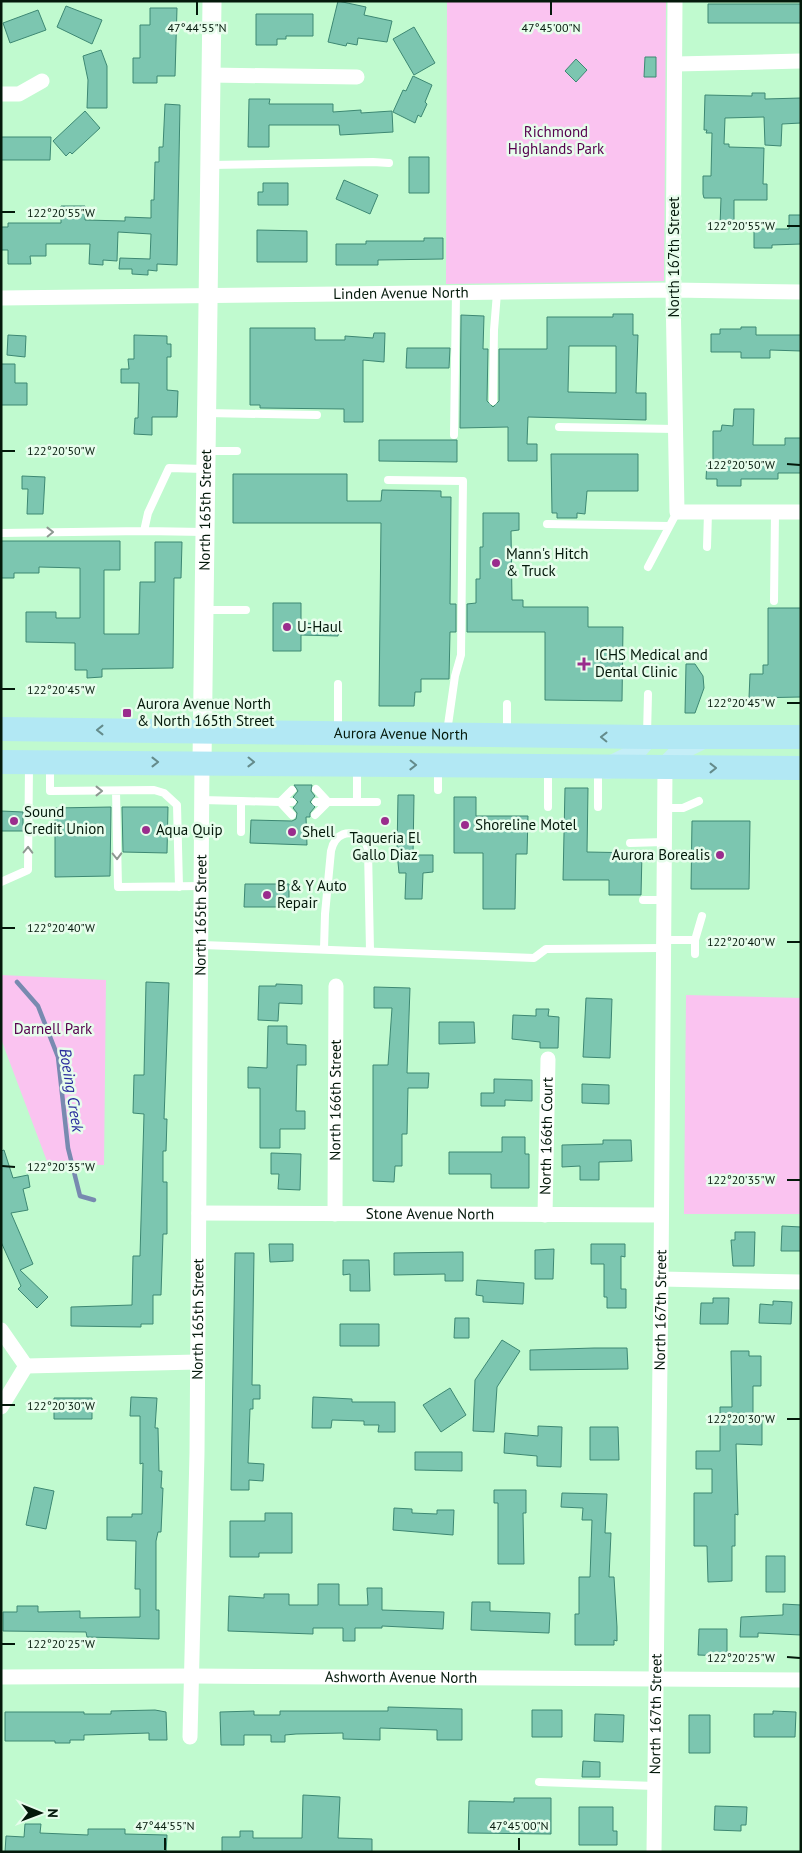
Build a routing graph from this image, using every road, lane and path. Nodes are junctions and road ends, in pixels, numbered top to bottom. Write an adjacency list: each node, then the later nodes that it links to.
1 (212, 1): 5 (street, North 165th Street)
2 (675, 1): 4 (street, North 167th Street)
3 (801, 62): 4 (street)
4 (676, 64): 11 (street, North 167th Street)
5 (210, 75): 6 (street); 10 (street, North 165th Street)
6 (357, 78)
7 (42, 81): 8 (street)
8 (1, 94)
9 (389, 163): 10 (lane)
10 (209, 165): 16 (street, North 165th Street)
11 (673, 290): 12 (street, Linden Avenue North); 14 (street, Linden Avenue North); 21 (street, North 167th Street)
12 (801, 292)
13 (456, 293): 14 (street, Linden Avenue North); 16 (street, Linden Avenue North); 22 (lane)
14 (497, 293): 17 (lane)
15 (1, 298): 16 (street, Linden Avenue North)
16 (206, 298): 18 (street, North 165th Street)
17 (493, 401)
18 (205, 413): 19 (lane); 24 (street, North 165th Street)
19 (317, 415)
20 (559, 427): 21 (lane)
21 (675, 429): 26 (street, North 167th Street)
22 (454, 435)
23 (237, 451): 24 (lane)
24 (205, 460): 32 (lane); 33 (street, North 165th Street)
25 (388, 480): 46 (lane)
26 (677, 512): 27 (street); 31 (lane)
27 (708, 512): 28 (street); 35 (lane)
28 (775, 512): 29 (street); 37 (lane)
29 (801, 512)
30 (547, 524): 31 (lane)
31 (669, 526): 36 (lane)
32 (144, 531): 33 (lane); 34 (lane, one-way to 32)
33 (204, 532): 38 (street, North 165th Street)
34 (1, 533)
35 (707, 547)
36 (648, 567)
37 (774, 601)
38 (203, 610): 39 (lane); 44 (street, North 165th Street)
39 (246, 610)
40 (338, 684): 45 (lane)
41 (648, 694): 50 (lane)
42 (507, 704): 47 (lane)
43 (1, 730): 44 (highway, Aurora Avenue North, one-way to 43)
44 (201, 731): 45 (highway, Aurora Avenue North); 53 (street, North 165th Street)
45 (338, 733): 46 (highway, Aurora Avenue North)
46 (447, 734): 47 (highway, Aurora Avenue North)
47 (506, 735): 50 (highway, Aurora Avenue North, one-way to 47)
48 (705, 737): 49 (highway, Aurora Avenue North); 50 (highway, Aurora Avenue North); 58 (main road)
49 (801, 737)
50 (646, 738): 57 (main road)
51 (1, 762): 52 (highway, Aurora Avenue North)
52 (39, 762): 53 (highway, Aurora Avenue North, one-way to 53); 63 (lane, one-way to 63); 81 (lane, one-way to 52)
53 (202, 762): 54 (highway, Aurora Avenue North, one-way to 54); 64 (street, North 165th Street)
54 (357, 764): 55 (highway, Aurora Avenue North, one-way to 55); 71 (lane)
55 (438, 765): 56 (highway, Aurora Avenue North); 62 (lane)
56 (548, 767): 57 (highway, Aurora Avenue North); 73 (lane)
57 (603, 767): 58 (highway, Aurora Avenue North); 74 (lane)
58 (665, 768): 59 (highway, Aurora Avenue North, one-way to 59); 75 (street, North 167th Street)
59 (801, 768)
60 (316, 789): 70 (lane)
61 (292, 790): 67 (lane)
62 (438, 790)
63 (116, 791): 82 (lane); 82 (lane, one-way to 82)
64 (202, 800): 65 (lane); 83 (street, North 165th Street)
65 (241, 801): 67 (lane); 78 (lane)
66 (699, 801): 75 (lane)
67 (280, 802): 68 (lane); 76 (lane)
68 (292, 802)
69 (316, 802): 70 (lane)
70 (328, 802): 71 (lane); 77 (lane)
71 (357, 802): 72 (lane)
72 (377, 802)
73 (548, 807)
74 (598, 807)
75 (664, 808): 79 (street, North 167th Street)
76 (292, 815)
77 (315, 815)
78 (241, 832)
79 (664, 842): 80 (lane); 85 (street, North 167th Street)
80 (630, 843)
81 (1, 882)
82 (179, 886): 83 (lane)
83 (202, 886): 89 (street, North 165th Street)
84 (644, 900): 85 (lane)
85 (663, 900): 88 (street, North 167th Street)
86 (702, 916): 87 (lane)
87 (695, 940): 88 (lane); 92 (lane)
88 (663, 944): 91 (lane); 98 (street, North 167th Street)
89 (202, 945): 90 (lane); 95 (street, North 165th Street)
90 (324, 949): 91 (lane); 91 (lane)
91 (370, 951)
92 (695, 954)
93 (336, 986): 96 (street, North 166th Street)
94 (548, 1059): 97 (street, North 166th Court)
95 (199, 1213): 96 (street, Stone Avenue North); 102 (street, North 165th Street)
96 (335, 1214): 97 (street, Stone Avenue North)
97 (545, 1215): 98 (street, Stone Avenue North)
98 (661, 1216): 99 (street, North 167th Street)
99 (661, 1278): 100 (street); 107 (street, North 167th Street)
100 (801, 1282)
101 (1, 1330): 103 (street)
102 (197, 1362): 103 (street); 105 (street, North 165th Street)
103 (26, 1366): 104 (street)
104 (1, 1407)
105 (192, 1676): 106 (street, Ashworth Avenue North); 107 (street, Ashworth Avenue North); 109 (street, North 165th Street)
106 (1, 1677)
107 (657, 1678): 108 (street, Ashworth Avenue North); 111 (street, North 167th Street)
108 (801, 1680)
109 (190, 1737)
110 (539, 1782): 111 (lane)
111 (655, 1786): 112 (street, North 167th Street)
112 (654, 1852)

